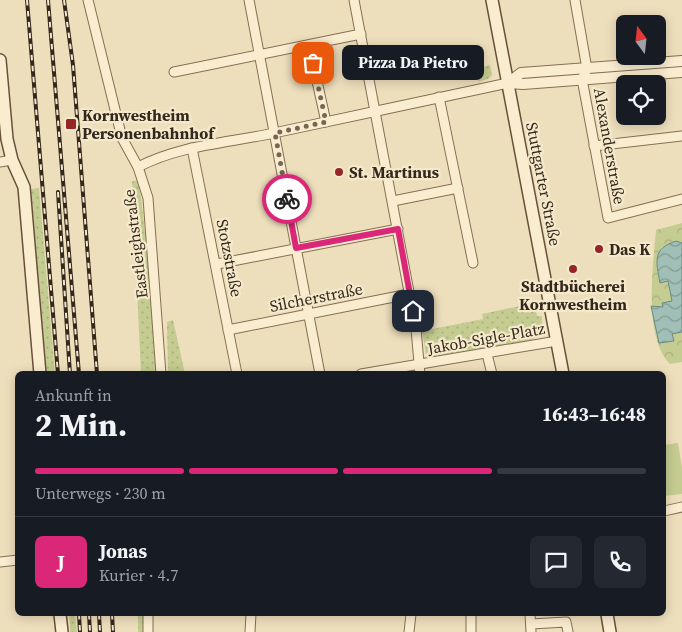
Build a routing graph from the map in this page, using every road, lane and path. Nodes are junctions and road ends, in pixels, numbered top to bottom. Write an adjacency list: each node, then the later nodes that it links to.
1 (89, 0): 26 (street, Eastleighstraße)
2 (249, 0): 8 (street)
3 (354, 0): 6 (street)
4 (492, 0): 16 (main road, Stuttgarter Straße)
5 (575, 0): 11 (street, Alexanderstraße)
6 (361, 34): 7 (street); 18 (street)
7 (309, 45): 8 (street); 19 (street)
8 (259, 54): 12 (street); 20 (street)
9 (0, 60): 14 (main road)
10 (682, 61): 11 (street)
11 (587, 69): 15 (street); 16 (street)
12 (174, 72)
13 (682, 72): 15 (street)
14 (1, 79): 24 (main road)
15 (582, 79): 16 (street); 22 (street, Alexanderstraße)
16 (508, 83): 17 (street); 37 (main road, Stuttgarter Straße)
17 (439, 97): 18 (street); 27 (street)
18 (376, 111): 19 (street); 29 (street)
19 (326, 122): 20 (street)
20 (275, 133): 23 (street); 31 (street)
21 (682, 136): 22 (street)
22 (594, 146): 28 (street, Alexanderstraße)
23 (192, 148): 26 (street); 33 (street, Stotzstraße)
24 (12, 160): 25 (street); 40 (main road)
25 (0, 162)
26 (138, 168): 41 (street, Eastleighstraße)
27 (458, 188): 29 (street); 32 (street)
28 (682, 199)
29 (393, 201): 30 (street)
30 (398, 229): 31 (street); 34 (street)
31 (296, 248): 33 (street); 35 (street)
32 (473, 262)
33 (217, 264): 36 (street, Stotzstraße)
34 (409, 294): 35 (street, Silcherstraße); 39 (street)
35 (308, 314): 36 (street, Silcherstraße); 43 (street)
36 (228, 330): 42 (street, Stotzstraße)
37 (557, 341): 38 (street, Jakob-Sigle-Platz); 46 (main road, Stuttgarter Straße)
38 (488, 354): 39 (street, Jakob-Sigle-Platz); 45 (street)
39 (420, 369): 44 (street, Jakob-Sigle-Platz)
40 (40, 371)
41 (161, 371)
42 (236, 371)
43 (319, 371)
44 (396, 371)
45 (491, 371)
46 (562, 371)
47 (682, 507): 48 (street)
48 (666, 511)
49 (15, 560): 50 (street)
50 (0, 562)
51 (60, 616): 58 (main road)
52 (148, 616): 59 (street)
53 (251, 616): 60 (street)
54 (411, 616): 61 (street)
55 (471, 616): 62 (street)
56 (607, 616): 64 (main road)
57 (531, 628): 63 (street)
58 (62, 632)
59 (148, 632)
60 (250, 632)
61 (409, 632)
62 (471, 632)
63 (568, 632)
64 (610, 632)

